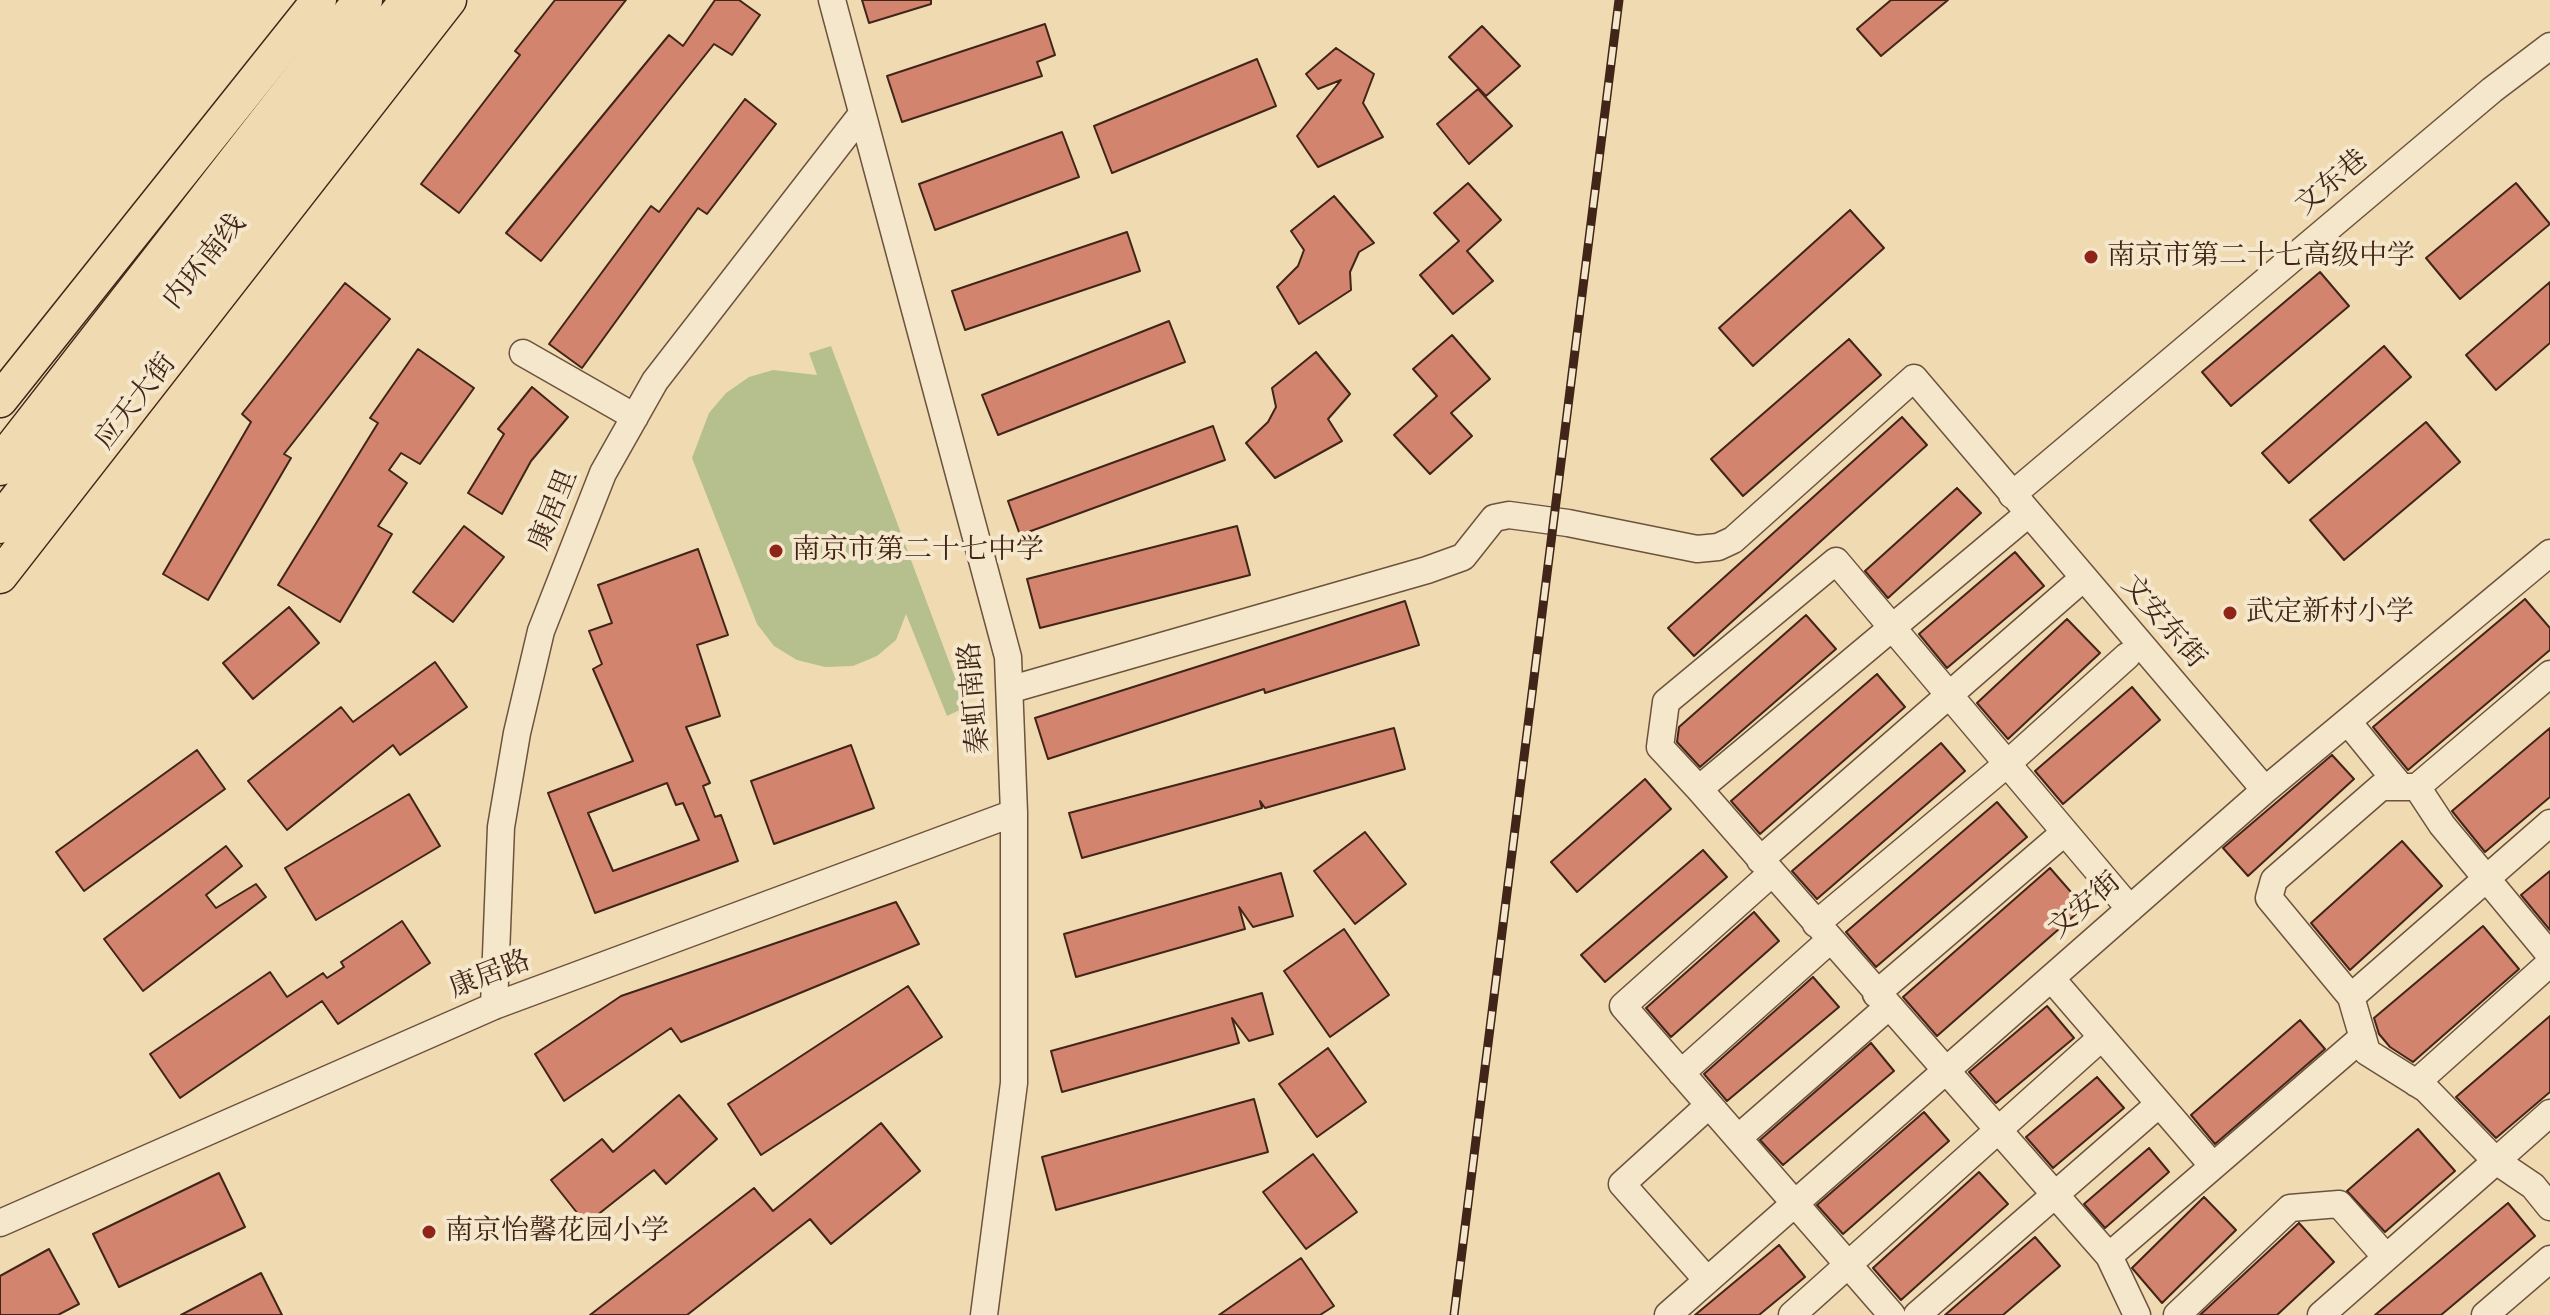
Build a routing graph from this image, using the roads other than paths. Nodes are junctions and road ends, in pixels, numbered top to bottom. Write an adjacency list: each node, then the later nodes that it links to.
1 (319, 0): 9 (main road)
2 (363, 0): 11 (highway, 内环南线)
3 (410, 0): 13 (highway, 内环南线)
4 (449, 0): 15 (main road, 应天大街)
5 (832, 0): 7 (street, 秦虹南路)
6 (2550, 46): 12 (street, 文东巷)
7 (862, 114): 10 (street, 康居里); 20 (street, 秦虹南路)
8 (523, 353): 10 (street)
9 (0, 400)
10 (635, 417): 39 (street, 康居里)
11 (0, 466)
12 (2020, 505): 17 (street, 文东巷); 20 (street, 文安东街); 26 (street, 文安东街)
13 (0, 524)
14 (2550, 553): 22 (street, 文安街)
15 (0, 576)
16 (2073, 587): 21 (street)
17 (1892, 628): 21 (street); 25 (street, 文东巷); 25 (street)
18 (2127, 656): 23 (street)
19 (2550, 674): 24 (street)
20 (1012, 689): 27 (street, 秦虹南路)
21 (1949, 695): 23 (street); 30 (street)
22 (2348, 722): 24 (street); 26 (street, 文安街)
23 (2007, 764): 29 (street); 33 (street)
24 (2409, 787): 31 (street); 37 (street)
25 (1699, 789): 30 (street)
26 (2265, 790): 32 (street, 文安街)
27 (1014, 813): 39 (street, 康居路); 62 (street, 秦虹南路)
28 (2550, 823): 31 (street)
29 (2065, 832): 32 (street); 38 (street)
30 (1766, 866): 33 (street); 43 (street)
31 (2487, 878): 34 (street); 37 (street)
32 (2130, 909): 36 (street, 文安街)
33 (1823, 932): 38 (street); 43 (street)
34 (2550, 955)
35 (2550, 963): 44 (street)
36 (2051, 978): 40 (street); 42 (street, 文安街)
37 (2351, 997): 41 (street)
38 (1882, 1000): 42 (street); 49 (street)
39 (494, 1006): 55 (street, 康居路)
40 (2102, 1037): 45 (street); 48 (street)
41 (2363, 1037): 44 (street); 51 (street)
42 (1945, 1072): 48 (street); 53 (street, 文安街)
43 (1681, 1073): 46 (street)
44 (2416, 1083): 50 (street)
45 (2159, 1104): 51 (street); 52 (street)
46 (1709, 1105): 49 (street); 60 (street)
47 (2550, 1113): 50 (street)
48 (1997, 1130): 52 (street); 59 (street)
49 (1738, 1138): 53 (street)
50 (2496, 1161): 54 (street); 57 (street)
51 (2213, 1166): 56 (street)
52 (2056, 1195): 56 (street); 66 (street)
53 (1795, 1203): 59 (street); 60 (street, 文安街)
54 (2550, 1207)
55 (0, 1223)
56 (2109, 1256): 67 (street)
57 (2386, 1257): 68 (street); 69 (street)
58 (2550, 1259): 61 (street)
59 (1850, 1264): 64 (street); 65 (street)
60 (1707, 1280): 63 (street, 文安街)
61 (2500, 1310)
62 (984, 1315)
63 (1668, 1315)
64 (1792, 1315)
65 (1892, 1315)
66 (1917, 1315)
67 (2137, 1315)
68 (2177, 1315)
69 (2321, 1315)

